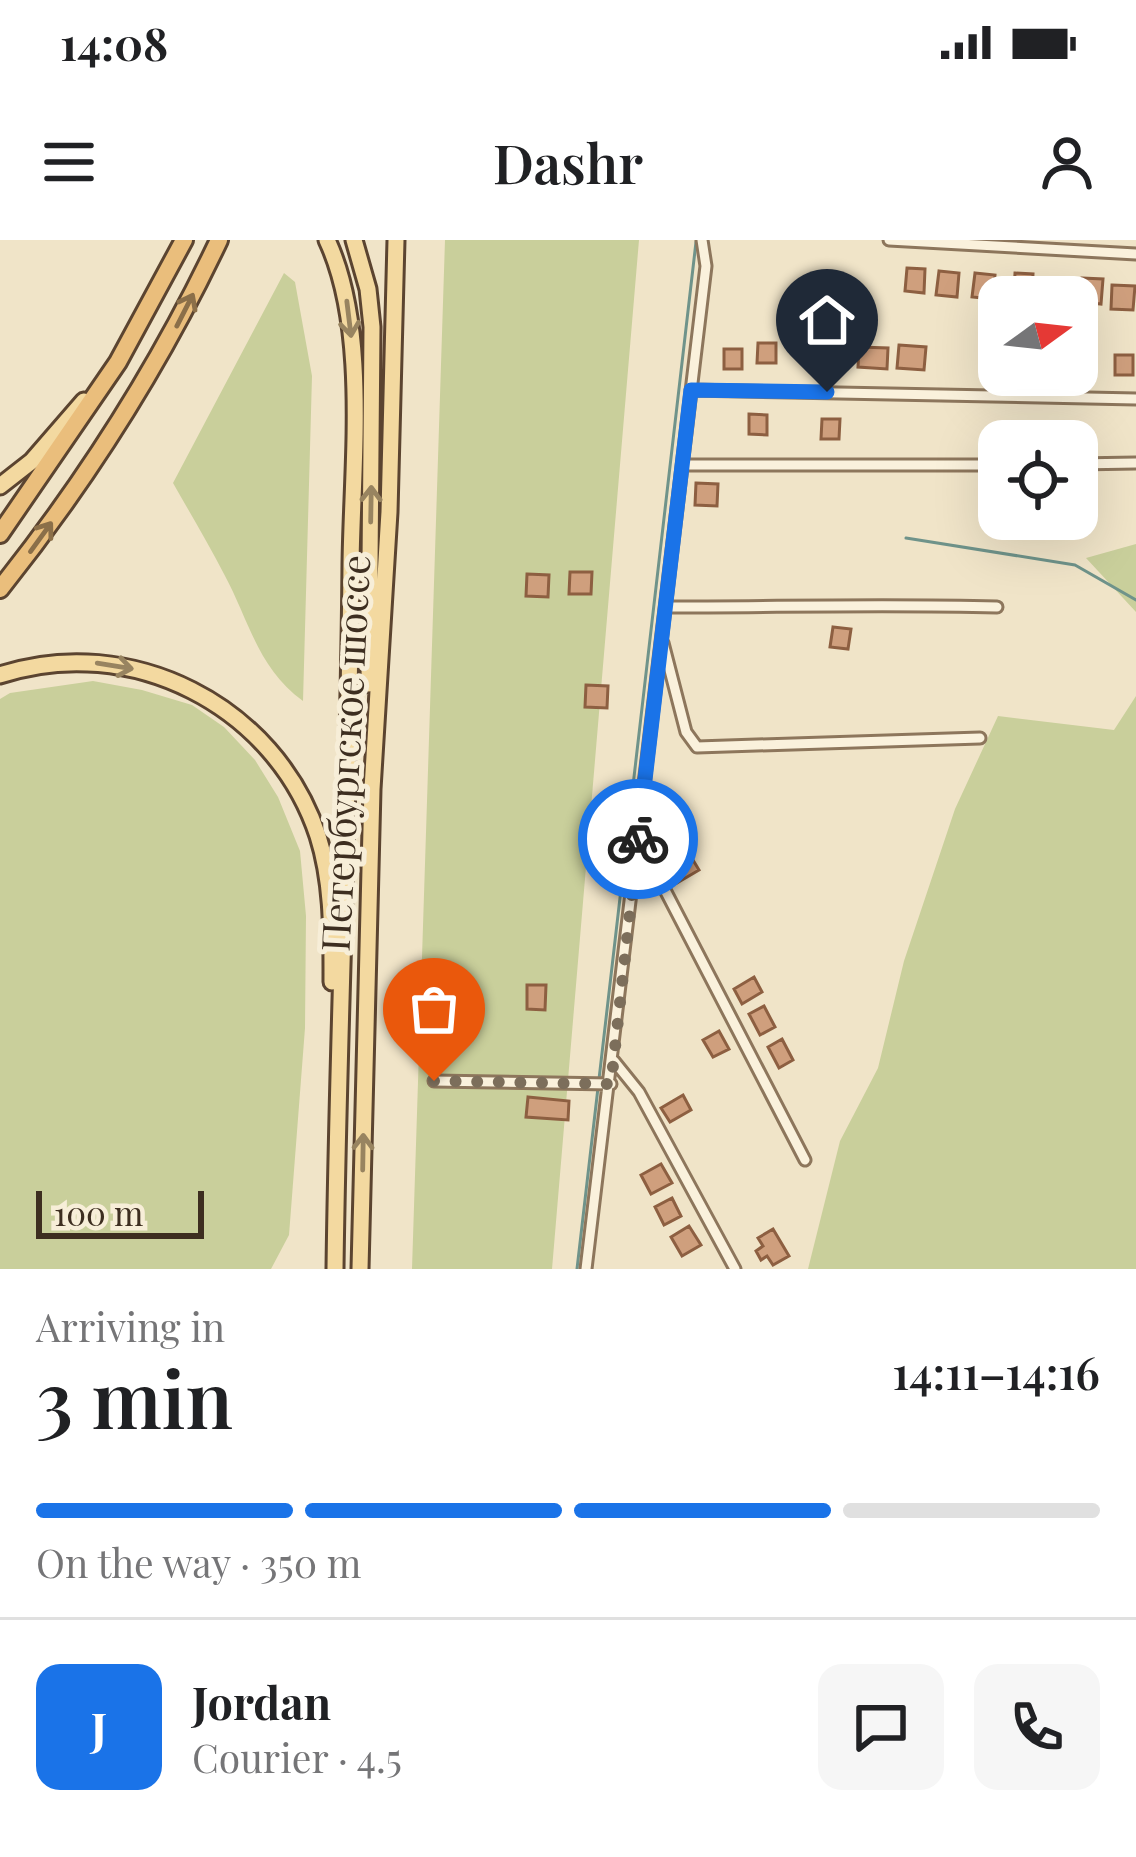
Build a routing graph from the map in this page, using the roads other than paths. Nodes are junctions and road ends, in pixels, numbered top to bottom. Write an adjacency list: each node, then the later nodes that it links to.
1 (184, 240): 9 (highway)
2 (219, 240): 18 (highway, one-way to 2)
3 (327, 240): 29 (main road, Петербургское шоссе, one-way to 29)
4 (354, 240): 24 (main road, one-way to 4)
5 (396, 240): 24 (main road, Петербургское шоссе)
6 (702, 240): 10 (street)
7 (889, 240): 8 (street)
8 (1136, 254)
9 (118, 362): 16 (main road); 17 (highway)
10 (691, 390): 11 (street); 13 (street)
11 (1136, 399)
12 (1136, 463): 14 (street)
13 (682, 464): 15 (street); 19 (street)
14 (1098, 464)
15 (978, 465)
16 (0, 486)
17 (0, 534)
18 (0, 590)
19 (666, 607): 20 (street); 21 (street)
20 (998, 607)
21 (662, 638): 23 (street); 25 (street)
22 (0, 675): 29 (main road, one-way to 29)
23 (980, 738)
24 (372, 789): 32 (main road, Петербургское шоссе, one-way to 24)
25 (638, 838): 26 (street); 30 (street)
26 (614, 1061): 28 (street); 34 (street)
27 (434, 1081): 28 (street)
28 (602, 1084): 33 (street)
29 (337, 1110): 31 (main road, Петербургское шоссе)
30 (806, 1160)
31 (335, 1269)
32 (360, 1269)
33 (586, 1269)
34 (735, 1269)

